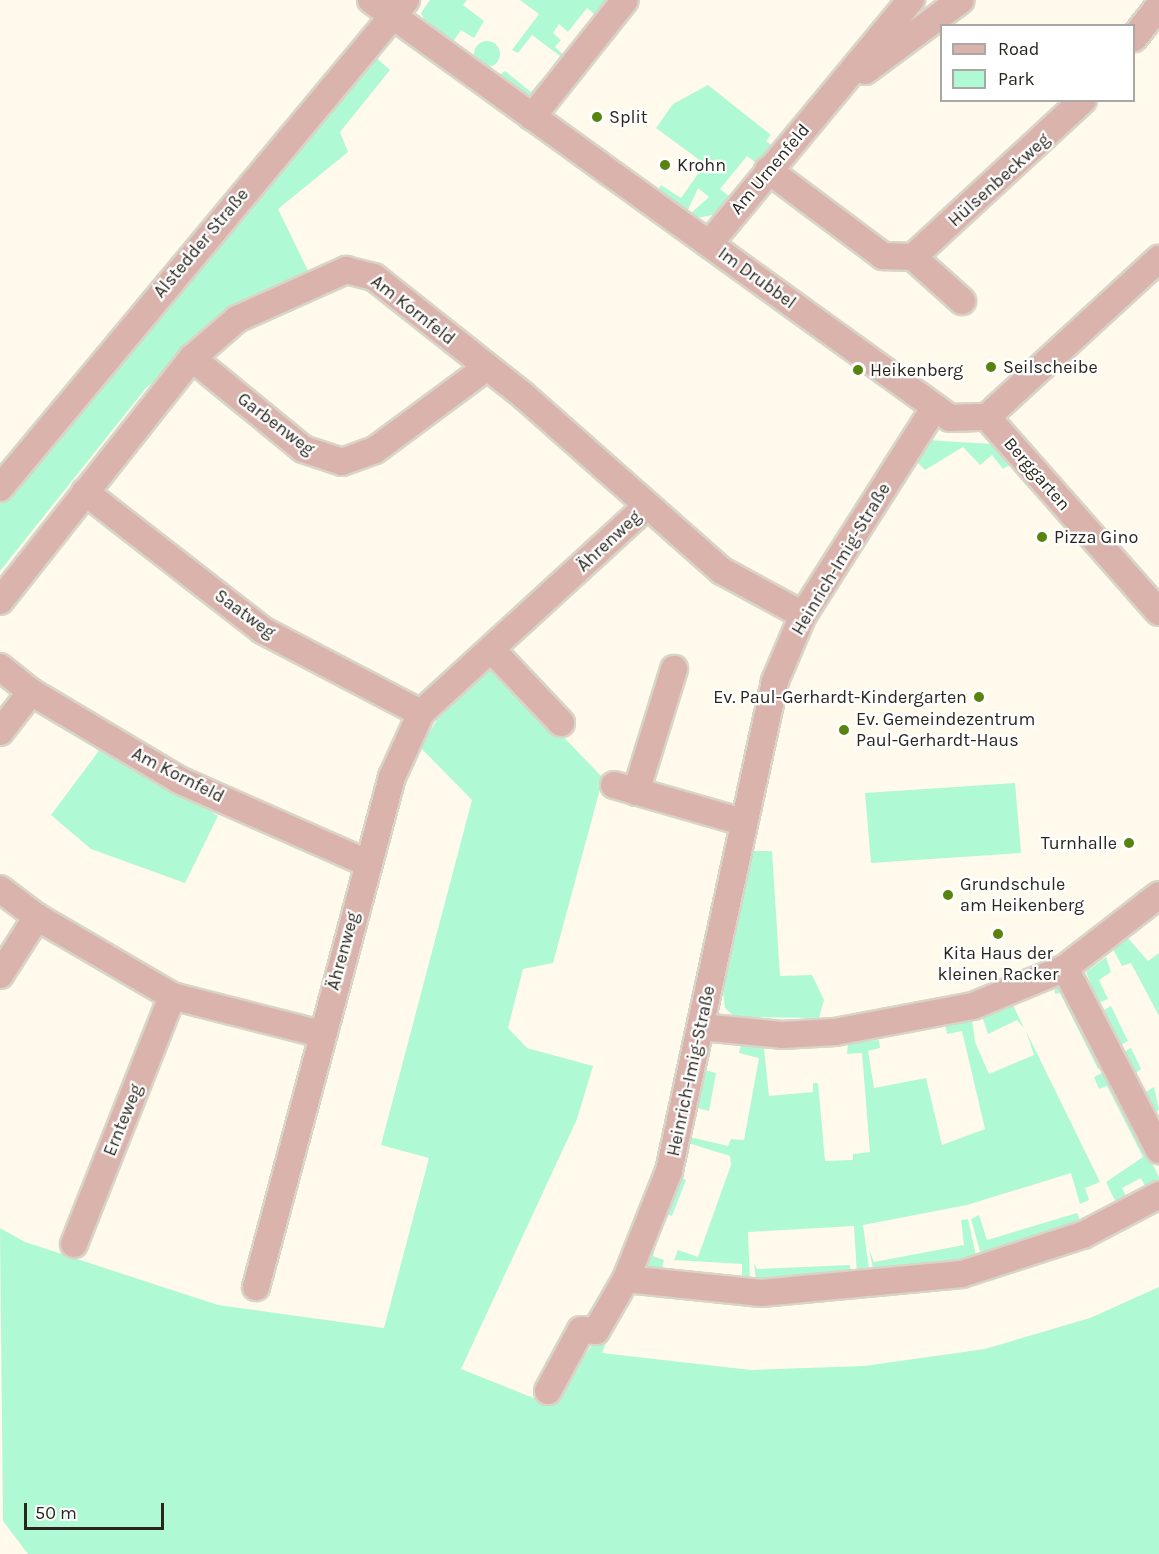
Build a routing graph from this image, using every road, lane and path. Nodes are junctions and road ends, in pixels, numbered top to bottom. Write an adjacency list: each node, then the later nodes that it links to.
1 (371, 0): 6 (street, Im Drubbel)
2 (625, 0): 10 (street)
3 (911, 0): 8 (street, Am Urnenfeld)
4 (961, 0): 8 (street, Am Urnenfeld)
5 (1159, 6): 7 (street)
6 (399, 8): 10 (street, Im Drubbel); 20 (street, Alstedder Straße)
7 (1135, 37)
8 (832, 95): 11 (street, Am Urnenfeld)
9 (1081, 102): 13 (street, Hülsenbeckweg)
10 (531, 117): 12 (street, Im Drubbel)
11 (768, 170): 12 (street, Am Urnenfeld); 13 (street)
12 (709, 244): 18 (street, Im Drubbel)
13 (913, 257): 15 (street)
14 (1159, 259): 19 (street)
15 (962, 301)
16 (192, 358): 17 (street, Am Kornfeld); 17 (street, Garbenweg); 21 (street, Am Kornfeld)
17 (486, 368): 22 (street, Am Kornfeld)
18 (933, 410): 19 (street, Im Drubbel); 25 (street, Heinrich-Imig-Straße)
19 (987, 417): 24 (street, Berggarten)
20 (0, 488)
21 (85, 492): 23 (street, Am Kornfeld); 30 (street, Saatweg)
22 (647, 506): 25 (street, Am Kornfeld); 26 (street, Ährenweg)
23 (0, 601)
24 (1158, 609)
25 (803, 615): 33 (street, Heinrich-Imig-Straße)
26 (493, 651): 30 (street, Ährenweg); 31 (street)
27 (0, 667): 29 (street, Am Kornfeld)
28 (674, 669): 33 (street)
29 (31, 692): 32 (street); 34 (street, Am Kornfeld)
30 (421, 713): 34 (street, Ährenweg)
31 (561, 723)
32 (0, 732)
33 (743, 822): 41 (street, Heinrich-Imig-Straße)
34 (367, 863): 42 (street, Ährenweg)
35 (0, 889): 37 (street)
36 (1159, 895): 38 (street)
37 (37, 917): 39 (street); 40 (street)
38 (1065, 968): 41 (street); 43 (street)
39 (0, 975)
40 (172, 996): 42 (street); 45 (street, Ernteweg)
41 (701, 1028): 46 (street, Heinrich-Imig-Straße)
42 (321, 1034): 47 (street, Ährenweg)
43 (1159, 1150)
44 (1159, 1195): 46 (street)
45 (74, 1244)
46 (626, 1279): 48 (street, Heinrich-Imig-Straße)
47 (256, 1287)
48 (548, 1391)

